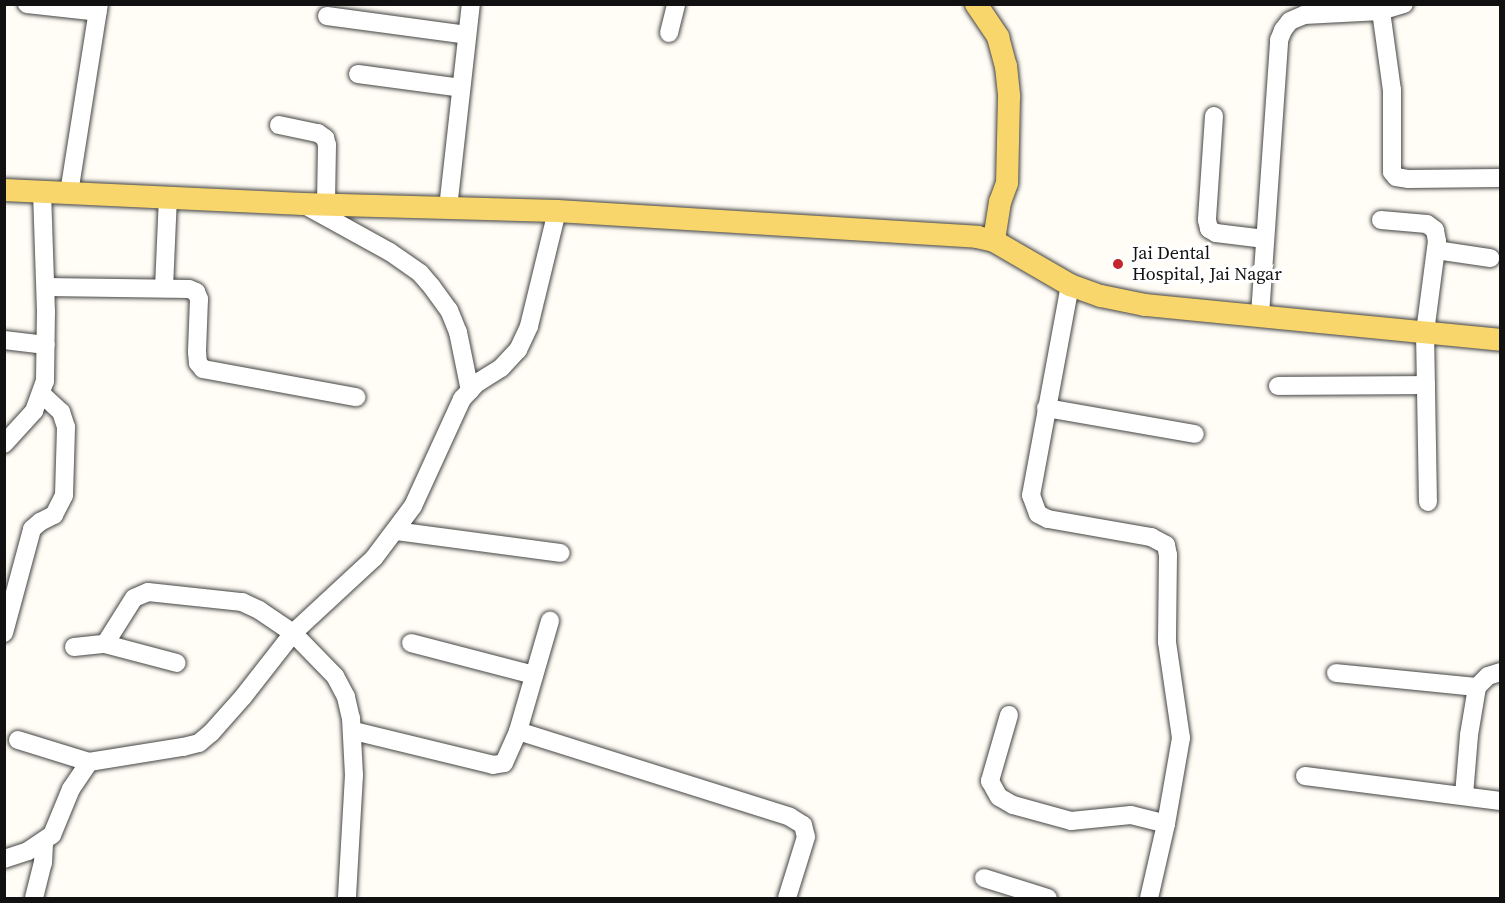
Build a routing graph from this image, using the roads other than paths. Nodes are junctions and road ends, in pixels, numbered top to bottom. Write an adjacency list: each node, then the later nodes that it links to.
1 (27, 4): 6 (street)
2 (471, 4): 11 (street)
3 (676, 4): 10 (street)
4 (976, 4): 27 (main road)
5 (1404, 4): 8 (street)
6 (98, 8): 19 (street)
7 (1298, 10): 8 (street); 26 (street)
8 (1381, 11): 16 (street)
9 (327, 16): 11 (street)
10 (669, 33)
11 (467, 34): 13 (street)
12 (358, 74): 13 (street)
13 (461, 87): 23 (street)
14 (1214, 116): 26 (street)
15 (279, 125): 22 (street)
16 (1500, 178)
17 (4, 190): 18 (main road)
18 (42, 192): 19 (main road); 31 (street)
19 (69, 193): 20 (main road)
20 (168, 198): 21 (main road); 32 (street)
21 (303, 204): 22 (main road); 40 (street)
22 (326, 205): 23 (main road)
23 (448, 208): 24 (main road)
24 (557, 211): 27 (main road); 40 (street)
25 (1381, 220): 28 (street)
26 (1265, 239): 33 (street)
27 (994, 241): 30 (main road)
28 (1436, 250): 29 (street); 34 (street)
29 (1490, 258)
30 (1070, 285): 33 (main road); 43 (street)
31 (46, 287): 32 (street); 37 (street)
32 (164, 288): 42 (street)
33 (1260, 315): 34 (main road)
34 (1425, 332): 36 (main road); 38 (street)
35 (4, 340): 37 (street)
36 (1500, 340)
37 (46, 345): 41 (street)
38 (1426, 385): 39 (street); 46 (street)
39 (1278, 387)
40 (470, 391): 47 (street)
41 (42, 394): 45 (street); 50 (street)
42 (356, 398)
43 (1046, 408): 44 (street); 68 (street)
44 (1195, 434)
45 (4, 444)
46 (1428, 502)
47 (396, 531): 48 (street); 51 (street)
48 (561, 553)
49 (550, 621): 58 (street)
50 (4, 633)
51 (293, 633): 53 (street); 61 (street); 64 (street)
52 (411, 643): 58 (street)
53 (105, 644): 54 (street); 55 (street)
54 (74, 647)
55 (177, 663)
56 (1500, 672): 59 (street)
57 (1336, 673): 59 (street)
58 (534, 675): 62 (street)
59 (1477, 687): 66 (street)
60 (1009, 715): 68 (street)
61 (354, 731): 62 (street); 73 (street)
62 (518, 731): 74 (street)
63 (18, 740): 64 (street)
64 (89, 762): 69 (street)
65 (1305, 776): 66 (street)
66 (1464, 795): 67 (street)
67 (1500, 801)
68 (1166, 824): 76 (street)
69 (44, 842): 70 (street); 72 (street)
70 (4, 859)
71 (984, 878): 75 (street)
72 (34, 898)
73 (347, 898)
74 (787, 898)
75 (1048, 898)
76 (1149, 898)

